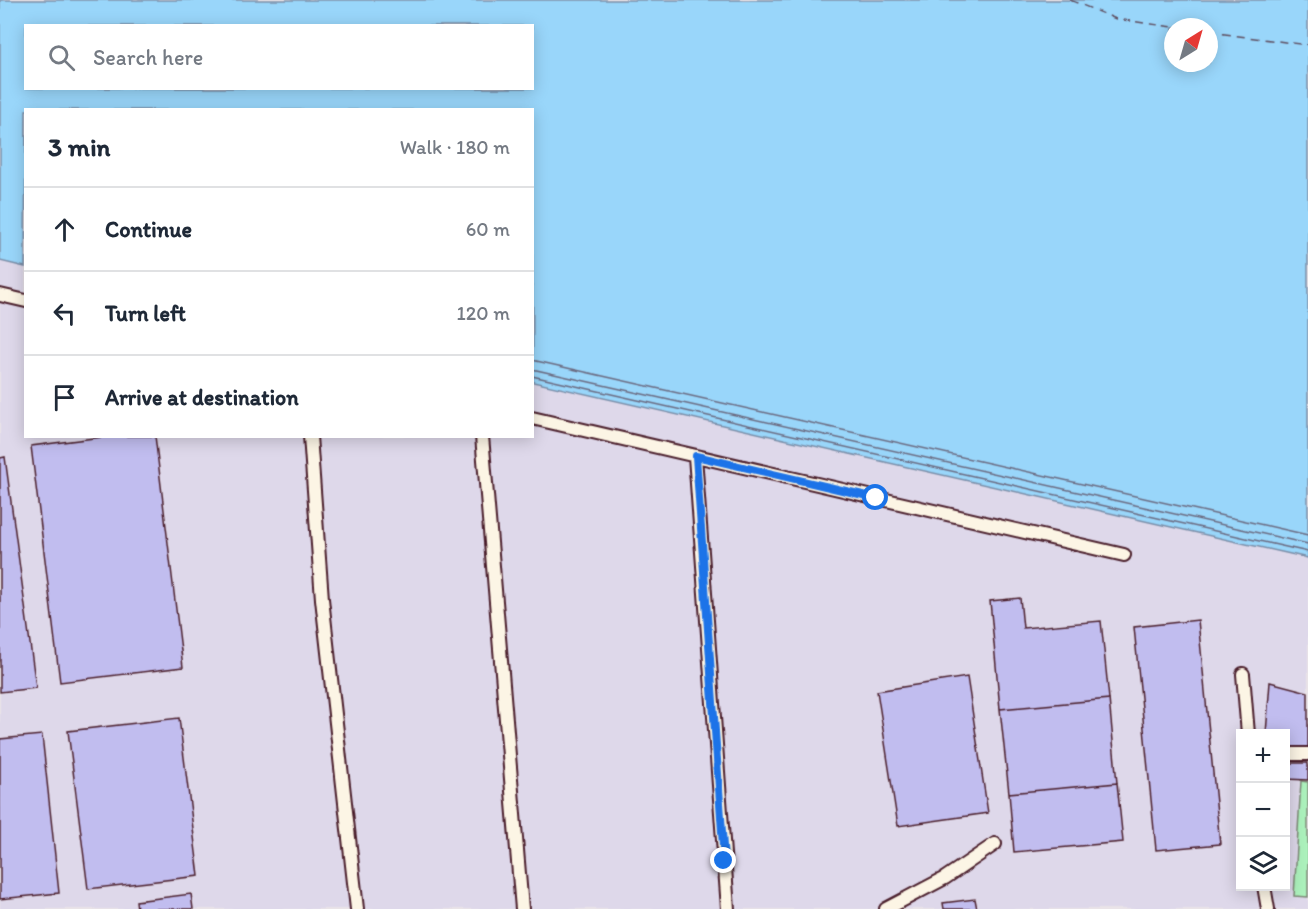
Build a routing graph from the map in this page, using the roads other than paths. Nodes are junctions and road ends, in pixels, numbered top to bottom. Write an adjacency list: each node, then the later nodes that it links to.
1 (0, 295): 2 (lane)
2 (24, 301)
3 (534, 418): 6 (lane)
4 (310, 438): 14 (lane)
5 (482, 438): 15 (lane)
6 (696, 456): 7 (lane); 16 (lane)
7 (1124, 555)
8 (1243, 674): 9 (lane)
9 (1248, 729)
10 (1293, 754): 11 (lane)
11 (1308, 754)
12 (995, 843): 17 (lane)
13 (1265, 891): 18 (lane)
14 (357, 909)
15 (522, 909)
16 (728, 909)
17 (886, 909)
18 (1268, 909)

